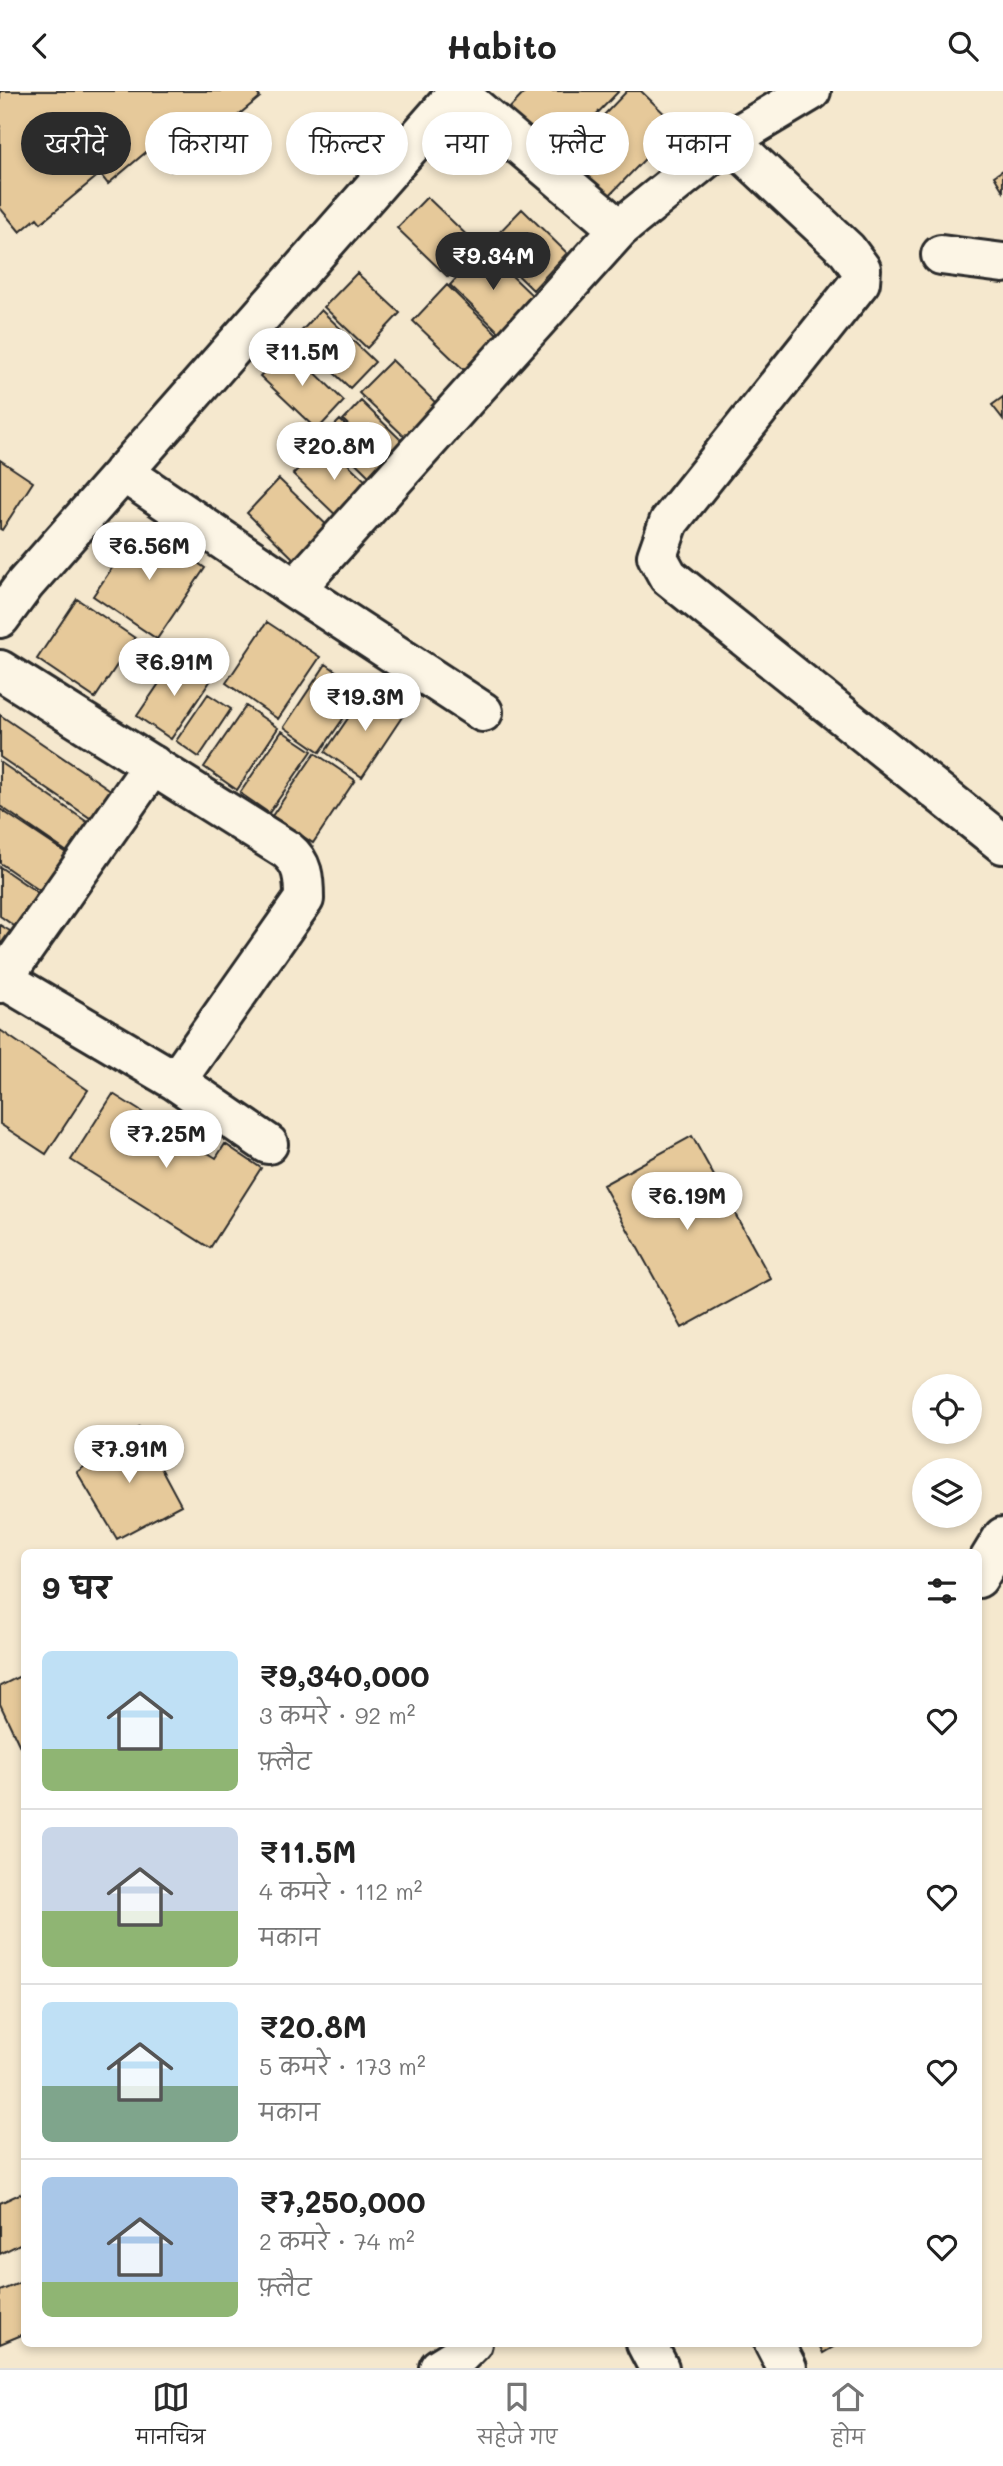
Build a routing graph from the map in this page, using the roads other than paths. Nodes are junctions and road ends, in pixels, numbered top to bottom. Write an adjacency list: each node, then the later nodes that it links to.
1 (811, 91): 3 (street)
2 (458, 92): 6 (street); 9 (street)
3 (754, 125)
4 (754, 163): 15 (street)
5 (686, 175): 6 (street)
6 (620, 229): 10 (street)
7 (942, 255): 8 (street)
8 (1003, 263)
9 (123, 473): 10 (street); 11 (street)
10 (295, 589): 13 (street)
11 (0, 618)
12 (0, 670): 14 (street)
13 (483, 712)
14 (153, 765): 16 (street); 17 (street)
15 (1003, 844)
16 (1, 981): 17 (street)
17 (176, 1081): 18 (street)
18 (268, 1144)
19 (1003, 1538): 20 (street)
20 (982, 1572)
21 (468, 2347): 24 (street)
22 (648, 2347): 25 (street)
23 (776, 2347): 26 (street)
24 (439, 2368)
25 (659, 2368)
26 (787, 2368)

